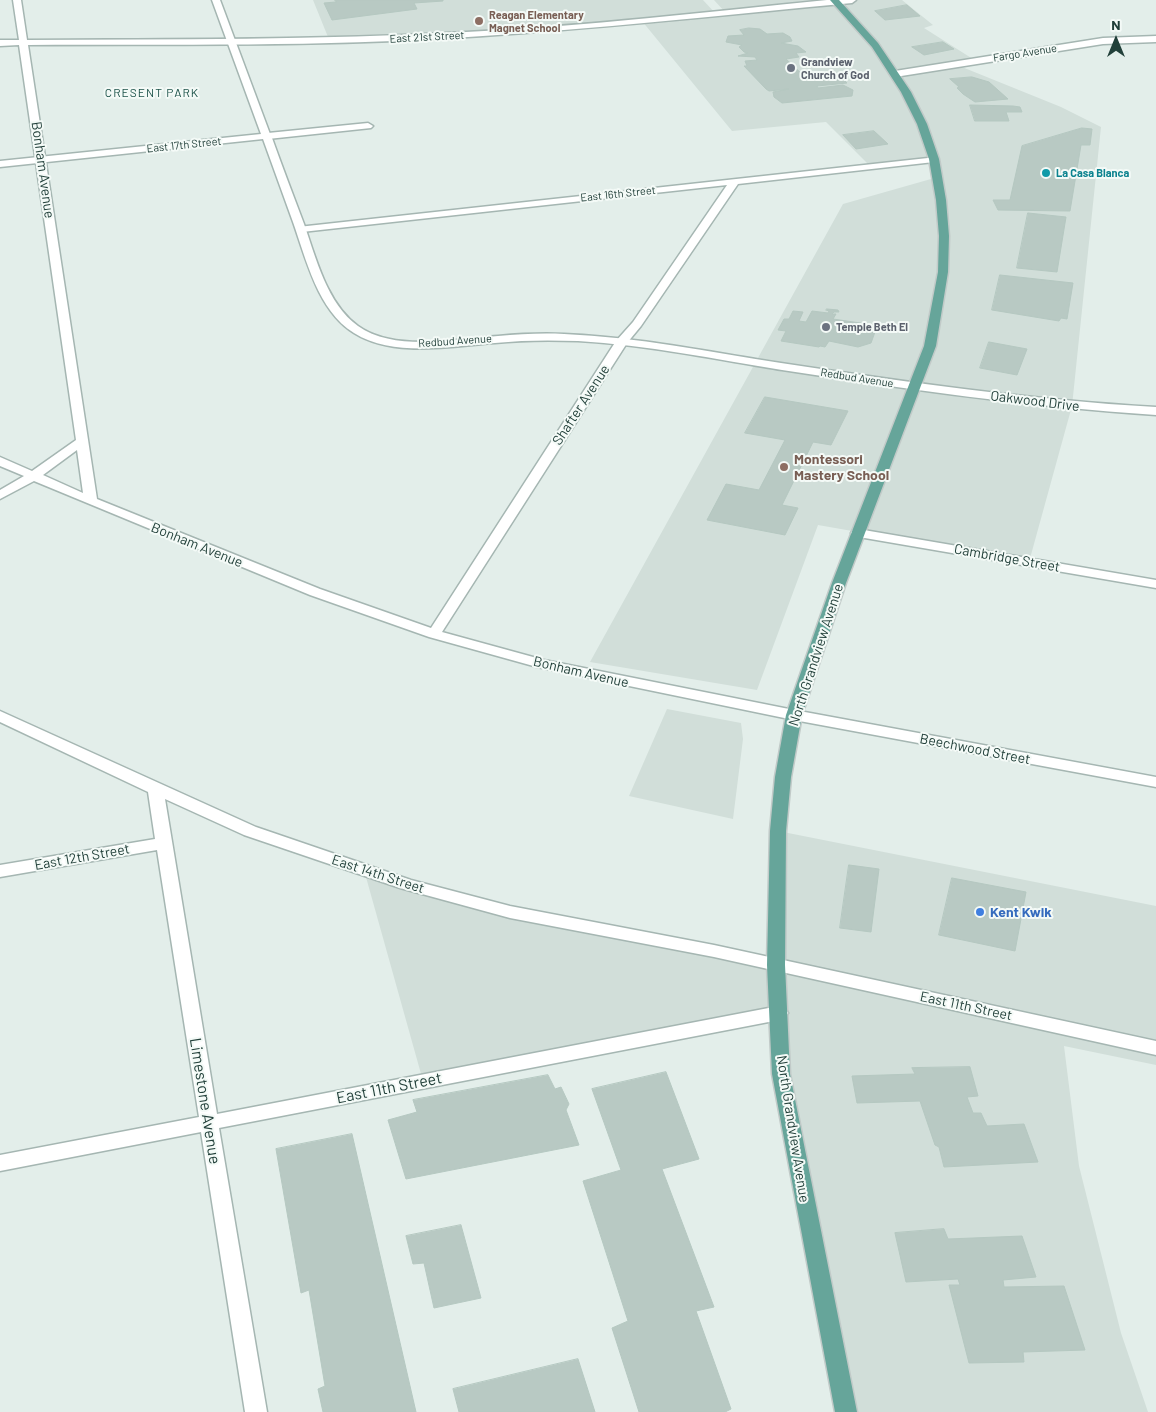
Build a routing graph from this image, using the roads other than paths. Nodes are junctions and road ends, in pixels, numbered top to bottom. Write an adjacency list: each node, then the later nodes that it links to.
1 (17, 0): 8 (street, Bonham Avenue)
2 (216, 0): 6 (street, Redbud Avenue)
3 (852, 0): 4 (street, East 21st Street)
4 (835, 1): 6 (street, East 21st Street); 9 (main road, North Grandview Avenue)
5 (1156, 39): 9 (street, Fargo Avenue)
6 (232, 41): 8 (street, East 21st Street); 11 (street, Redbud Avenue)
7 (0, 43): 8 (street, East 21st Street)
8 (24, 43): 13 (street, Bonham Avenue)
9 (896, 74): 12 (main road, North Grandview Avenue)
10 (368, 126): 11 (street, East 17th Street)
11 (268, 136): 13 (street, East 17th Street); 16 (street, Redbud Avenue)
12 (934, 159): 15 (street, East 16th Street); 18 (main road, North Grandview Avenue)
13 (41, 160): 14 (street, East 17th Street); 20 (street, Bonham Avenue)
14 (0, 164)
15 (735, 181): 16 (street, East 16th Street); 17 (street, Shafter Avenue)
16 (302, 229): 17 (street, Redbud Avenue)
17 (622, 341): 18 (street, Redbud Avenue); 27 (street, Shafter Avenue)
18 (915, 387): 19 (street, Oakwood Drive); 25 (main road, North Grandview Avenue)
19 (1156, 411)
20 (82, 441): 22 (street); 24 (street, Bonham Avenue)
21 (0, 461): 22 (street)
22 (33, 476): 23 (street); 24 (street)
23 (0, 495)
24 (91, 501): 27 (street, Bonham Avenue)
25 (858, 533): 26 (street, Cambridge Street); 28 (main road, North Grandview Avenue)
26 (1156, 584)
27 (434, 634): 28 (street, Bonham Avenue)
28 (794, 715): 30 (street, Beechwood Street); 34 (main road, North Grandview Avenue)
29 (0, 716): 31 (street, East 14th Street)
30 (1156, 782)
31 (155, 789): 32 (street, Limestone Avenue); 34 (street, East 14th Street)
32 (163, 843): 33 (street, East 12th Street); 37 (street, Limestone Avenue)
33 (0, 871)
34 (776, 965): 35 (main road, North Grandview Avenue); 36 (street, East 11th Street)
35 (779, 1013): 37 (street, East 11th Street); 40 (main road, North Grandview Avenue)
36 (1156, 1048)
37 (209, 1122): 38 (street, East 11th Street); 39 (street, Limestone Avenue)
38 (0, 1163)
39 (256, 1412)
40 (846, 1412)

